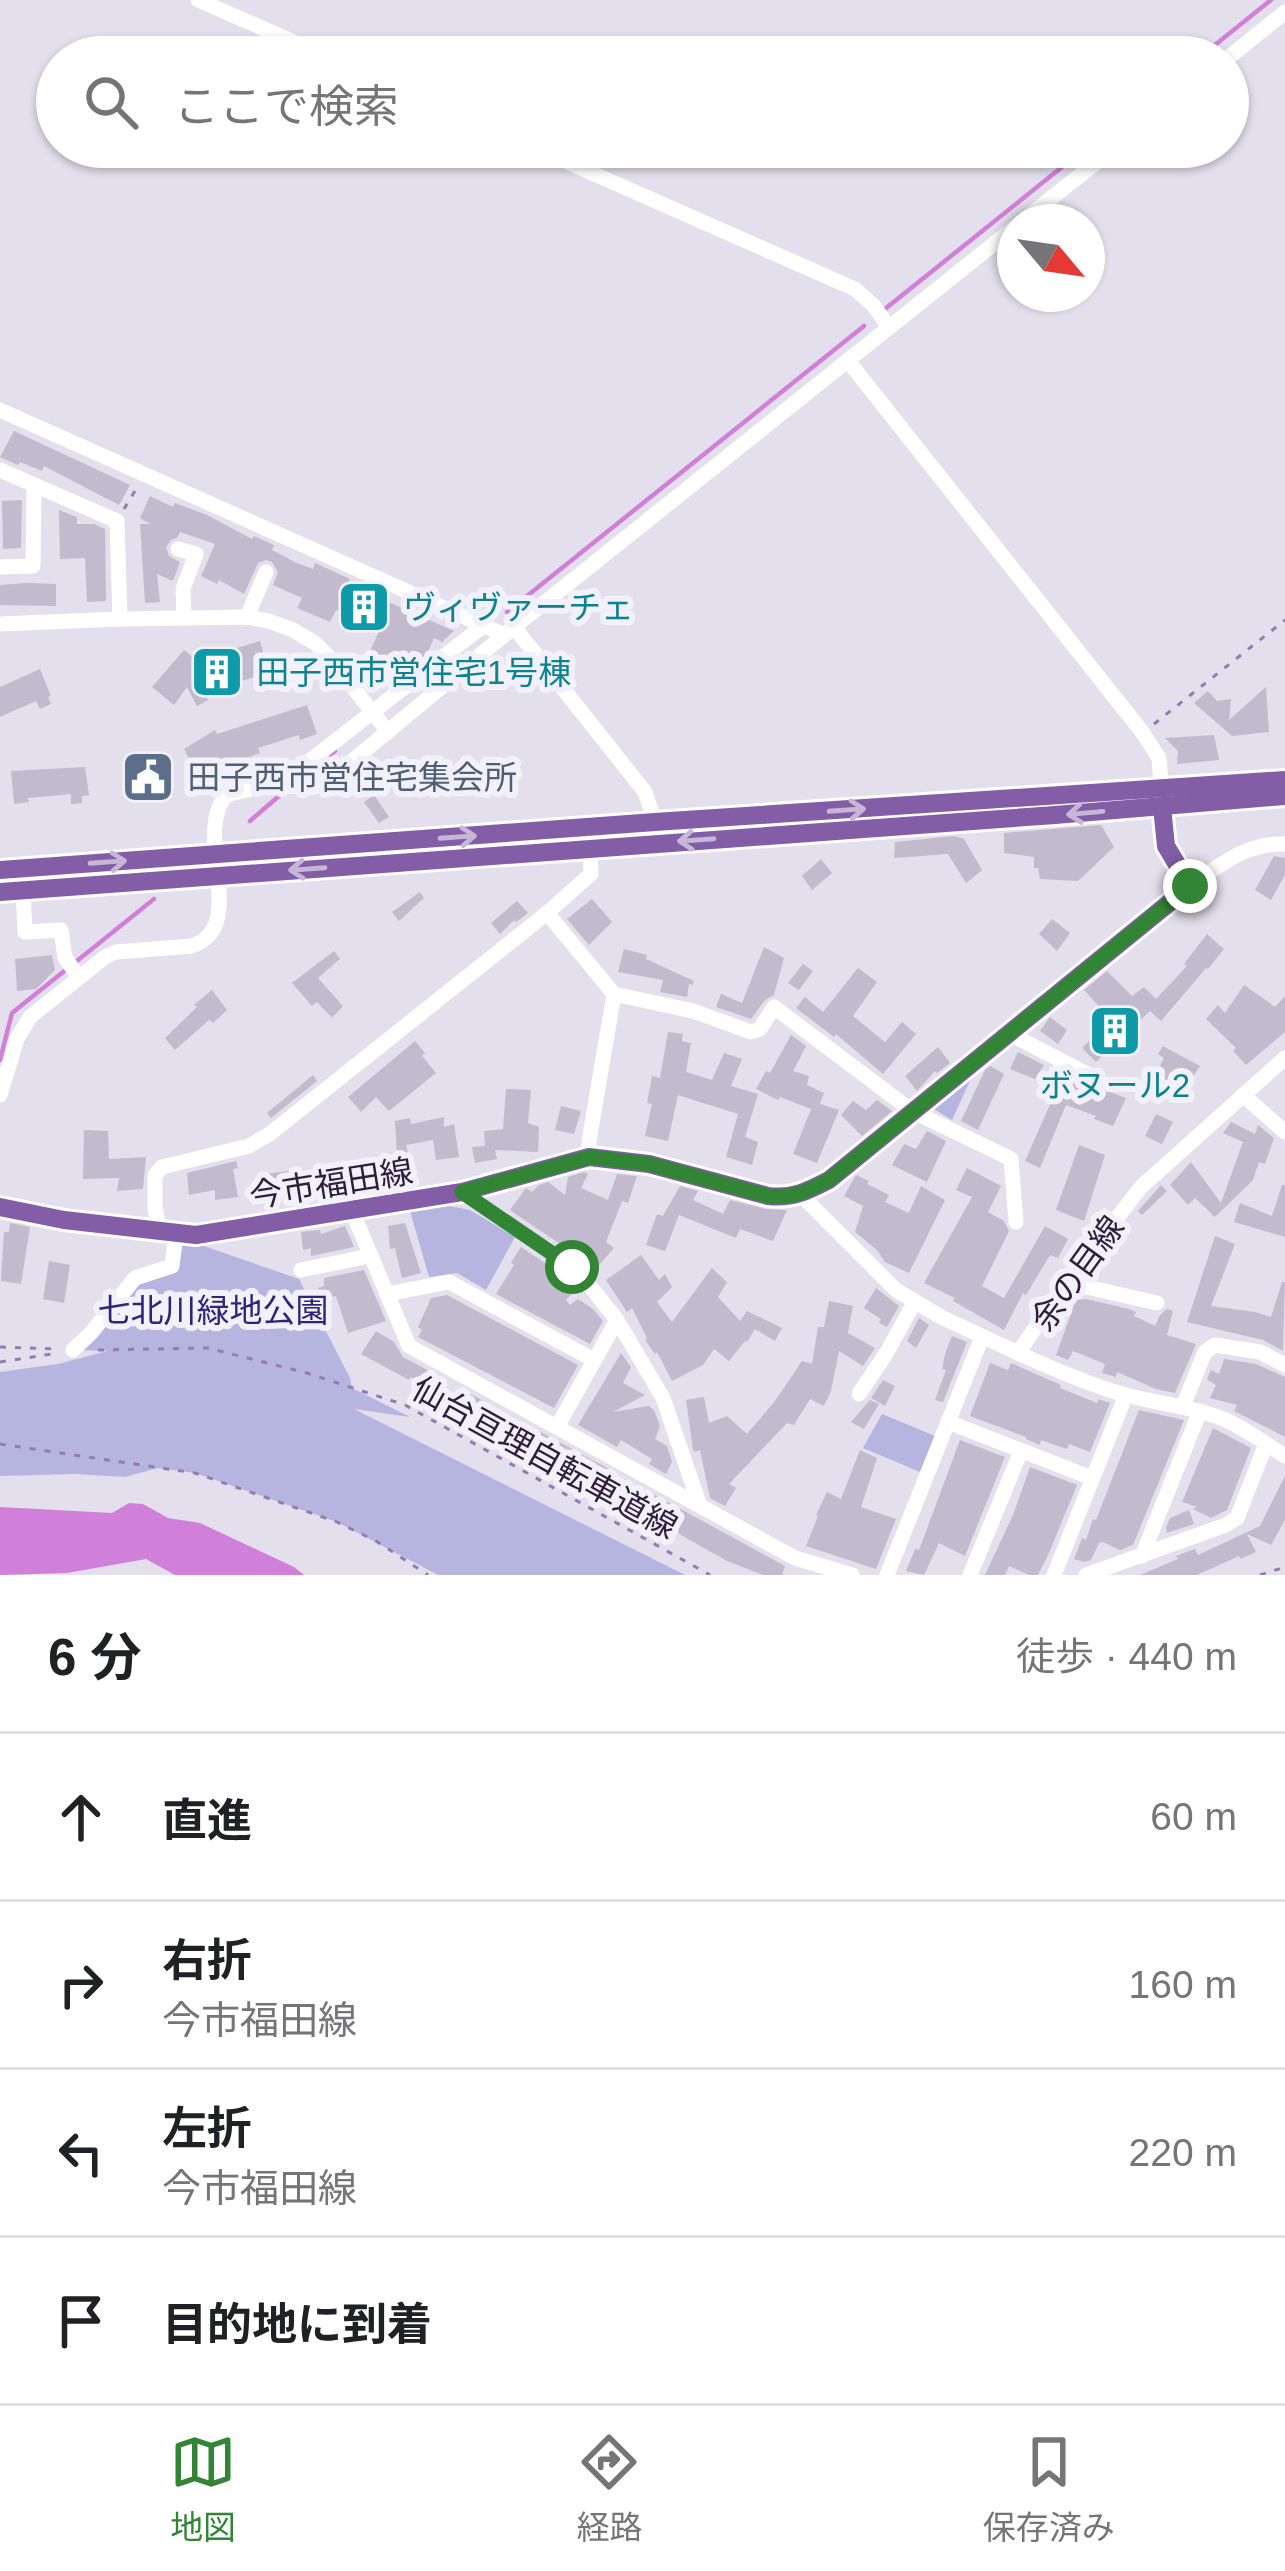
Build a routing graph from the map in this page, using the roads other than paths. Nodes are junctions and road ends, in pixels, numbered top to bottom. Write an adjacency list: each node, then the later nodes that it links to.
1 (198, 0): 3 (street)
2 (1285, 12): 4 (street)
3 (280, 36)
4 (1249, 41)
5 (581, 168): 9 (street)
6 (1090, 168): 7 (street)
7 (1044, 204)
8 (997, 242): 9 (street)
9 (889, 327): 10 (street)
10 (848, 361): 22 (street); 28 (street)
11 (0, 410): 21 (street)
12 (0, 470): 13 (street)
13 (34, 484): 15 (street); 19 (street)
14 (178, 548): 18 (street)
15 (0, 567)
16 (266, 572): 17 (street)
17 (247, 617): 18 (street); 23 (street)
18 (184, 618): 19 (street)
19 (120, 619): 20 (street)
20 (0, 624)
21 (483, 626): 22 (street); 23 (street)
22 (509, 631): 24 (street); 29 (street)
23 (372, 711): 24 (street); 26 (street)
24 (388, 732): 26 (street)
25 (1285, 780): 28 (main road)
26 (266, 785): 32 (street)
27 (1285, 796): 28 (main road)
28 (1162, 798): 29 (main road, one-way to 28); 31 (main road, one-way to 31); 35 (main road)
29 (655, 822): 32 (main road, one-way to 29)
30 (1285, 844): 35 (street)
31 (590, 848): 34 (main road, one-way to 34); 38 (street)
32 (215, 854): 33 (main road, one-way to 32); 34 (street)
33 (0, 870)
34 (217, 876): 36 (main road); 39 (street)
35 (1190, 886): 41 (main road)
36 (23, 890): 37 (main road); 39 (street)
37 (0, 892)
38 (547, 913): 40 (street); 54 (street)
39 (74, 971): 44 (street)
40 (614, 994): 46 (street); 48 (street)
41 (1008, 1033): 43 (street); 46 (main road)
42 (1285, 1058): 45 (street, 余の目線)
43 (1091, 1076)
44 (0, 1095)
45 (1243, 1095): 47 (street); 57 (street, 余の目線)
46 (912, 1111): 50 (main road); 53 (street)
47 (1285, 1132)
48 (590, 1157): 49 (main road, 今市福田線); 50 (main road, 今市福田線)
49 (462, 1192): 52 (main road, 今市福田線); 61 (street)
50 (801, 1195): 59 (street, 余の目線)
51 (0, 1207): 54 (main road, 今市福田線)
52 (352, 1211): 54 (main road, 今市福田線); 55 (street)
53 (1016, 1222)
54 (168, 1233): 63 (street)
55 (370, 1256): 56 (street); 58 (street)
56 (301, 1270)
57 (1062, 1289): 60 (street); 64 (street, 余の目線)
58 (387, 1294): 65 (street); 71 (street)
59 (914, 1303): 62 (street, 余の目線); 67 (street)
60 (1157, 1303)
61 (616, 1320): 65 (street); 76 (street)
62 (982, 1337): 64 (street, 余の目線); 70 (street)
63 (73, 1350)
64 (1018, 1353): 68 (street)
65 (594, 1360): 71 (street)
66 (1285, 1364): 69 (street)
67 (859, 1394)
68 (1126, 1395): 69 (street); 75 (street)
69 (1191, 1409): 72 (street); 77 (street)
70 (948, 1422): 73 (street); 79 (street)
71 (557, 1427): 76 (street)
72 (1266, 1444): 74 (street); 77 (street)
73 (1021, 1451): 75 (street); 80 (street)
74 (1285, 1456)
75 (1092, 1478): 81 (street)
76 (699, 1503): 78 (street)
77 (1142, 1556): 82 (street)
78 (852, 1575)
79 (886, 1575)
80 (970, 1575)
81 (1054, 1575)
82 (1086, 1575)

